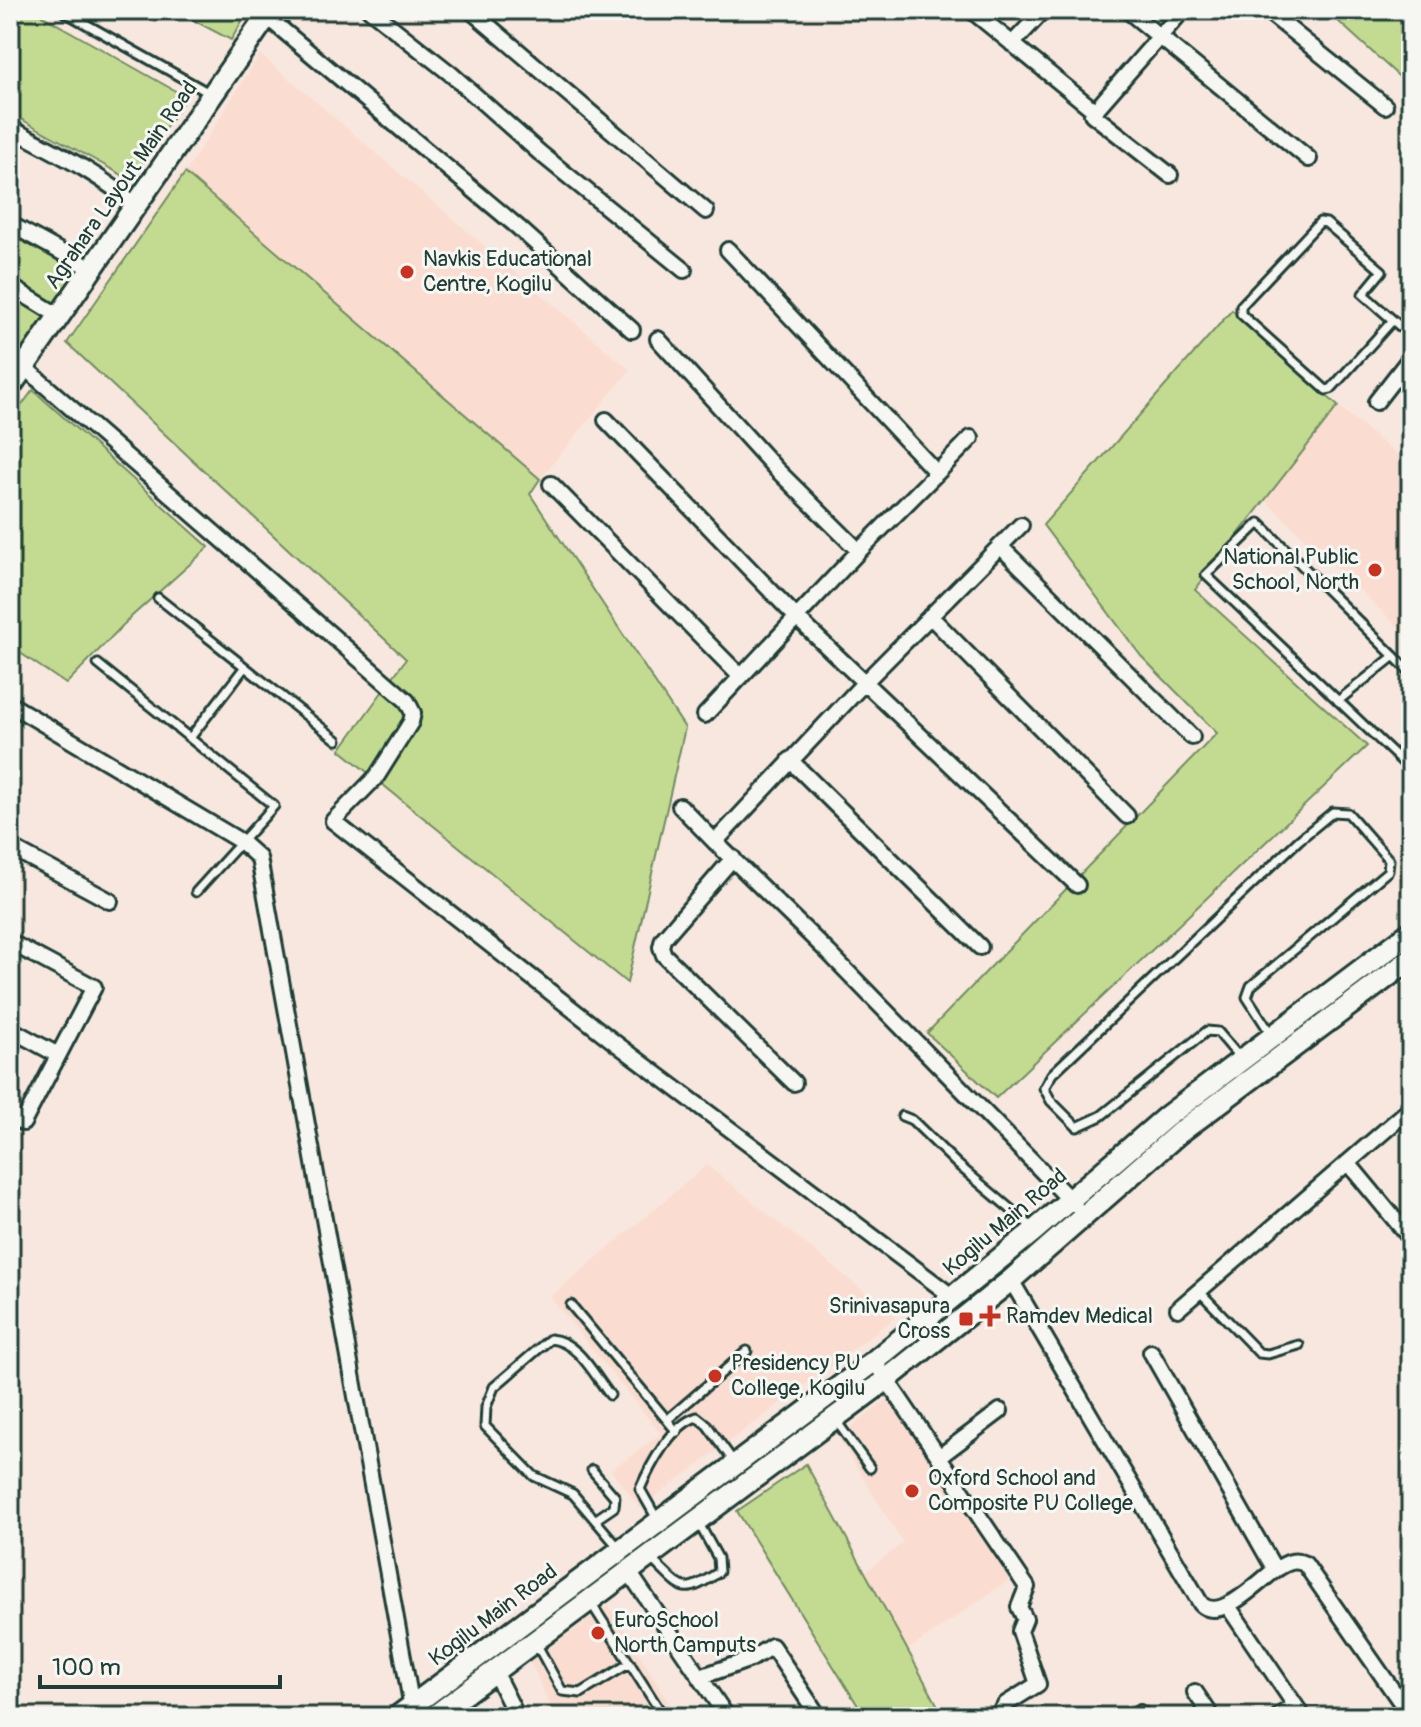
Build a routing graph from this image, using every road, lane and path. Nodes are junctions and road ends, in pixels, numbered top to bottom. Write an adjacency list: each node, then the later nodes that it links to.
1 (61, 10): 12 (lane)
2 (370, 10): 23 (street)
3 (470, 10): 19 (street)
4 (971, 10): 11 (street)
5 (1044, 10): 11 (street)
6 (1127, 10): 10 (street)
7 (1183, 10): 10 (street)
8 (1266, 10): 13 (street)
9 (269, 13): 12 (main road, Agrahara Layout Main Road); 27 (street)
10 (1161, 37): 14 (street); 16 (street)
11 (1012, 44): 14 (street)
12 (213, 95): 18 (main road, Agrahara Layout Main Road)
13 (1385, 106)
14 (1095, 111): 17 (street)
15 (10, 128): 18 (street)
16 (1309, 159)
17 (1170, 175)
18 (136, 206): 22 (main road, Agrahara Layout Main Road)
19 (706, 211)
20 (10, 224): 22 (street)
21 (728, 250): 36 (street)
22 (92, 269): 25 (main road, Agrahara Layout Main Road)
23 (684, 270)
24 (10, 286): 25 (street)
25 (59, 316): 31 (main road, Agrahara Layout Main Road)
26 (1393, 320): 26 (lane); 28 (lane)
27 (632, 330)
28 (1411, 336)
29 (658, 339): 40 (street)
30 (1411, 357): 33 (street)
31 (24, 367): 32 (main road, Agrahara Layout Main Road); 86 (street)
32 (10, 387)
33 (1376, 402)
34 (606, 420): 43 (street)
35 (971, 438): 36 (street)
36 (937, 473): 40 (street)
37 (551, 484): 48 (street)
38 (1021, 525): 39 (street)
39 (1000, 546): 42 (street); 53 (street)
40 (859, 551): 43 (street)
41 (158, 598): 46 (lane)
42 (930, 616): 49 (street); 59 (street)
43 (798, 619): 48 (street); 49 (street)
44 (1394, 656): 47 (lane); 50 (lane); 50 (lane)
45 (98, 664): 54 (lane)
46 (244, 668): 54 (lane); 55 (lane)
47 (1411, 673)
48 (741, 677): 52 (street)
49 (864, 683): 56 (street); 64 (street)
50 (1338, 701): 57 (lane)
51 (10, 704): 60 (street)
52 (705, 715)
53 (1192, 737)
54 (190, 738): 60 (lane)
55 (337, 740)
56 (790, 760): 61 (street); 69 (street)
57 (1411, 770)
58 (680, 806): 61 (street)
59 (1127, 816)
60 (240, 841): 65 (lane); 118 (street)
61 (715, 842): 63 (street)
62 (10, 847): 66 (street)
63 (733, 858): 75 (street); 80 (street)
64 (1077, 885)
65 (196, 892)
66 (110, 901)
67 (1411, 932): 72 (main road, Kogilu Main Road)
68 (10, 942): 73 (street)
69 (980, 947)
70 (1411, 959): 81 (main road, Kogilu Main Road)
71 (10, 1029): 73 (street)
72 (1273, 1036): 74 (main road, Kogilu Main Road); 74 (lane)
73 (58, 1055): 77 (street)
74 (1241, 1060): 80 (main road, Kogilu Main Road)
75 (794, 1083)
76 (1411, 1108): 79 (street)
77 (10, 1115)
78 (902, 1116): 82 (lane)
79 (1348, 1163): 83 (street); 85 (street)
80 (1070, 1199): 81 (street); 82 (main road, Kogilu Main Road)
81 (1084, 1215): 84 (main road, Kogilu Main Road)
82 (1035, 1230): 86 (main road, Kogilu Main Road)
83 (1411, 1239)
84 (1011, 1280): 93 (main road, Kogilu Main Road); 111 (street)
85 (1200, 1292): 88 (street); 89 (lane)
86 (953, 1297): 92 (main road, Kogilu Main Road)
87 (571, 1305): 97 (lane)
88 (1178, 1309)
89 (1299, 1345)
90 (747, 1351): 97 (lane)
91 (1151, 1352): 108 (street)
92 (874, 1361): 93 (street); 100 (main road, Kogilu Main Road)
93 (887, 1379): 96 (main road, Kogilu Main Road); 99 (street)
94 (610, 1395): 103 (lane)
95 (1000, 1411): 99 (street)
96 (833, 1416): 101 (lane); 104 (main road, Kogilu Main Road)
97 (667, 1420): 98 (lane)
98 (677, 1432): 100 (lane); 105 (lane)
99 (939, 1457): 124 (street)
100 (735, 1463): 105 (main road, Kogilu Main Road)
101 (870, 1468)
102 (592, 1470): 103 (lane)
103 (595, 1520): 106 (lane)
104 (697, 1520): 107 (main road, Kogilu Main Road); 107 (lane)
105 (659, 1521): 106 (main road, Kogilu Main Road)
106 (620, 1550): 118 (main road, Kogilu Main Road)
107 (649, 1557): 109 (main road, Kogilu Main Road)
108 (1275, 1570): 111 (street); 127 (street)
109 (629, 1572): 110 (main road, Kogilu Main Road); 115 (street)
110 (589, 1601): 112 (main road, Kogilu Main Road); 113 (lane)
111 (1228, 1606): 117 (street)
112 (535, 1641): 113 (lane); 114 (main road, Kogilu Main Road)
113 (630, 1663): 121 (lane)
114 (494, 1671): 119 (main road, Kogilu Main Road); 120 (street)
115 (700, 1677): 122 (street); 123 (street)
116 (1195, 1692): 125 (street)
117 (1299, 1711): 126 (street)
118 (408, 1713)
119 (433, 1717)
120 (517, 1717)
121 (664, 1717)
122 (727, 1717)
123 (819, 1717)
124 (996, 1717)
125 (1212, 1717)
126 (1278, 1717)
127 (1411, 1717)

